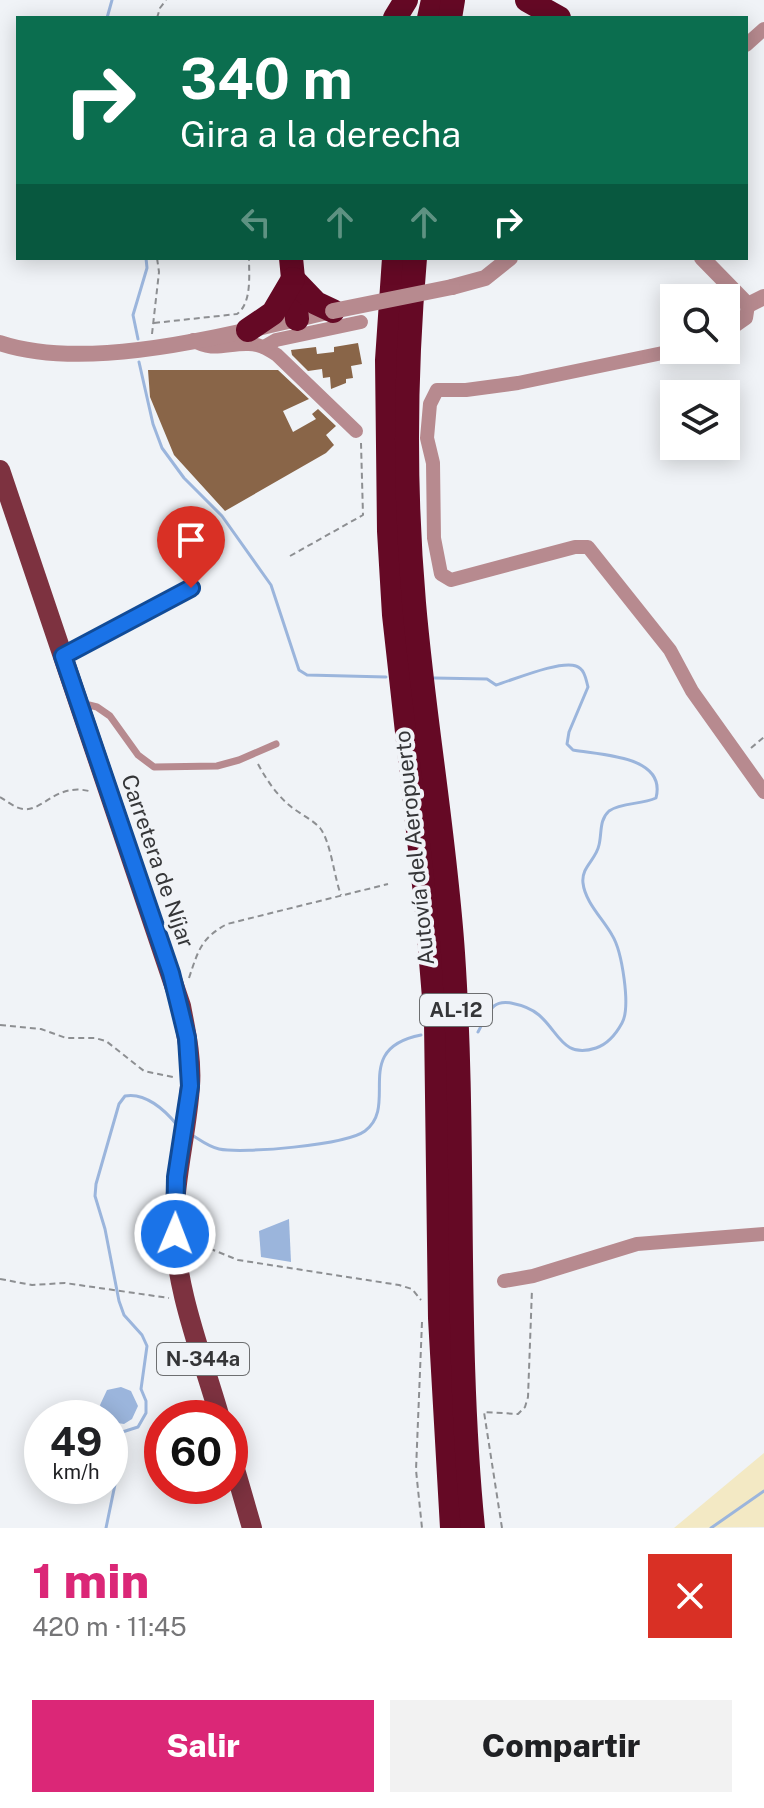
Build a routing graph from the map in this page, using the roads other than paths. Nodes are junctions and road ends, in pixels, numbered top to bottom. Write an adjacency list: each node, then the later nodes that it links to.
1 (527, 0): 2 (highway)
2 (555, 16)
3 (764, 29): 4 (street)
4 (748, 43)
5 (384, 260): 23 (highway)
6 (394, 260): 23 (highway, Autovía del Aeropuerto / AL-12)
7 (415, 260): 18 (highway, Autovía del Aeropuerto / AL-12)
8 (422, 260): 18 (highway)
9 (508, 260): 14 (street, bridge)
10 (704, 260): 13 (street)
11 (292, 268): 14 (highway); 15 (highway); 19 (highway)
12 (764, 297): 13 (street)
13 (748, 305): 17 (street)
14 (333, 311): 15 (street)
15 (297, 319): 19 (street)
16 (361, 322): 19 (street)
17 (740, 322)
18 (409, 325): 37 (highway, Autovía del Aeropuerto / AL-12)
19 (256, 339): 20 (street); 20 (street); 24 (street)
20 (193, 340): 21 (street)
21 (2, 344)
22 (660, 354): 30 (street)
23 (387, 360): 36 (highway, Autovía del Aeropuerto / AL-12)
24 (356, 431)
25 (0, 470): 27 (main road, Carretera de Níjar / N-344a)
26 (191, 588): 27 (street)
27 (63, 656): 28 (main road, Carretera de Níjar / N-344a)
28 (79, 703): 29 (lane); 33 (main road, Carretera de Níjar / N-344a)
29 (276, 744)
30 (764, 792)
31 (764, 1234): 32 (street)
32 (504, 1281)
33 (215, 1400)
34 (245, 1504): 35 (main road)
35 (252, 1528)
36 (452, 1528)
37 (473, 1528)

